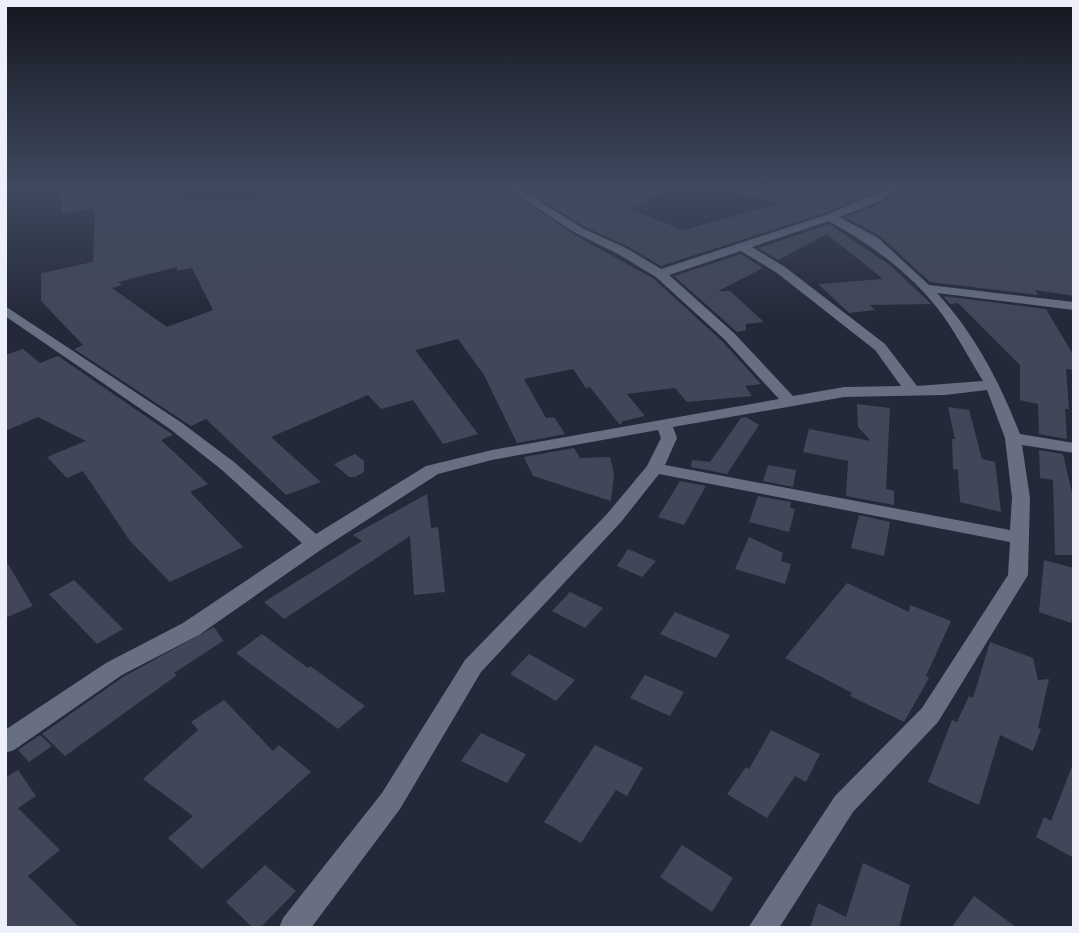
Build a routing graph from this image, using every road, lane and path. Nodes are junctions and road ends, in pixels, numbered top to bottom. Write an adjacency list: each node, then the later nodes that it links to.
1 (579, 231): 5 (street)
2 (793, 231): 4 (street)
3 (855, 231): 6 (street)
4 (745, 248): 5 (street); 10 (street)
5 (660, 274): 11 (street)
6 (925, 288): 7 (street); 9 (street)
7 (1074, 306)
8 (5, 310): 17 (street)
9 (993, 385): 10 (street); 13 (street)
10 (912, 390): 11 (street)
11 (790, 402): 12 (street)
12 (664, 425): 15 (street); 17 (street)
13 (1013, 438): 14 (street); 16 (street)
14 (1074, 448)
15 (655, 468): 16 (street); 19 (street)
16 (1020, 538): 20 (street)
17 (315, 544): 18 (street)
18 (5, 743)
19 (293, 928)
20 (762, 928)

